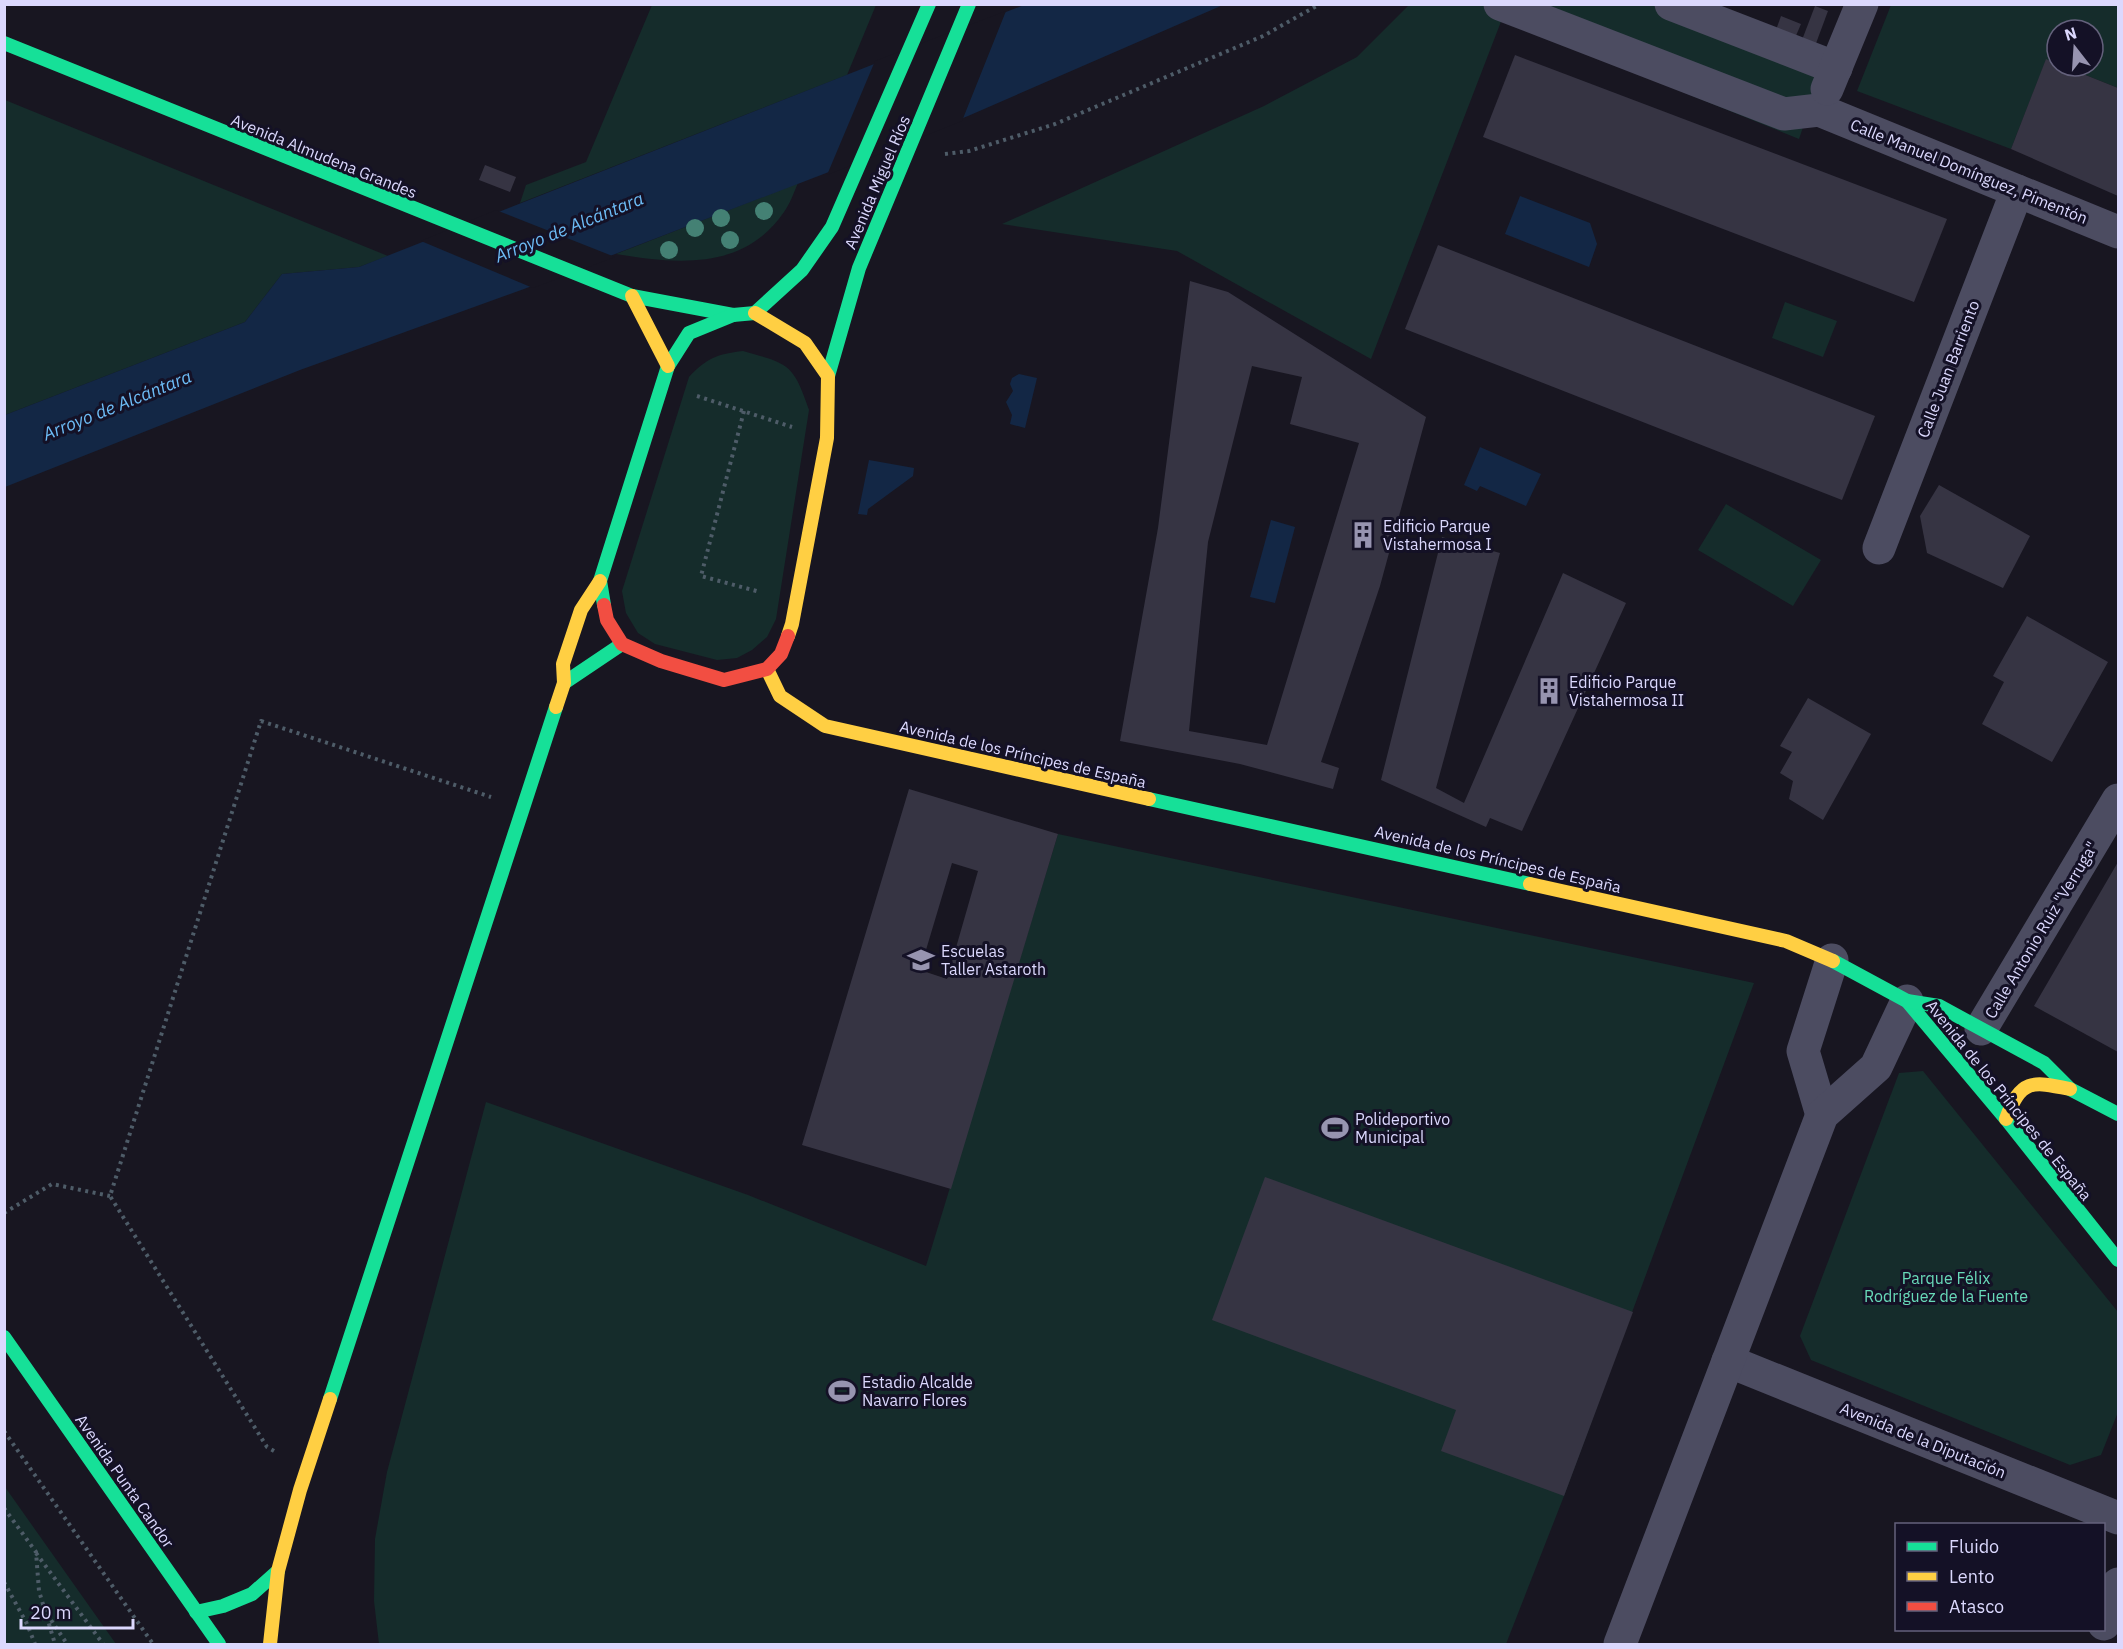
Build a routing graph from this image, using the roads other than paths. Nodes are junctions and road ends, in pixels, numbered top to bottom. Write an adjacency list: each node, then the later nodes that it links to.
1 (929, 4): 12 (street, Avenida Miguel Ríos)
2 (969, 4): 15 (street, Avenida Miguel Ríos)
3 (1500, 4): 8 (street)
4 (1671, 4): 7 (street)
5 (1862, 4): 7 (street)
6 (4, 44): 11 (street, Avenida Almudena Grandes)
7 (1836, 68): 8 (street)
8 (1819, 110): 9 (street, Calle Manuel Domínguez, Pimentón)
9 (2017, 191): 10 (street, Calle Manuel Domínguez, Pimentón); 16 (street, Calle Juan Barriento)
10 (2118, 232)
11 (632, 296): 13 (street, Avenida Almudena Grandes); 14 (street)
12 (755, 313): 13 (street); 15 (street)
13 (733, 315): 14 (street)
14 (668, 366): 17 (street)
15 (828, 376): 19 (street, Avenida Miguel Ríos)
16 (1879, 548)
17 (600, 581): 18 (street); 20 (street)
18 (622, 644): 19 (street); 20 (street)
19 (767, 669): 22 (street, Avenida de los Príncipes de España)
20 (564, 683): 33 (street)
21 (2118, 800): 24 (street, Calle Antonio Ruiz "Verruga")
22 (1832, 960): 23 (street, Avenida de los Príncipes de España); 26 (street)
23 (1907, 1001): 24 (street); 26 (street); 28 (street, Avenida de los Príncipes de España)
24 (1981, 1029): 25 (street)
25 (2070, 1089): 27 (street); 28 (street)
26 (1822, 1114): 31 (street)
27 (2118, 1114)
28 (2006, 1119): 29 (street, Avenida de los Príncipes de España)
29 (2118, 1260)
30 (4, 1337): 35 (street, Avenida Punta Candor)
31 (1728, 1360): 32 (street, Avenida de la Diputación); 40 (street)
32 (2118, 1518)
33 (278, 1571): 35 (street); 36 (street); 39 (street)
34 (2118, 1584): 37 (street)
35 (196, 1612): 38 (street, Avenida Punta Candor)
36 (288, 1618)
37 (2105, 1619)
38 (219, 1644)
39 (270, 1644)
40 (1620, 1644)

